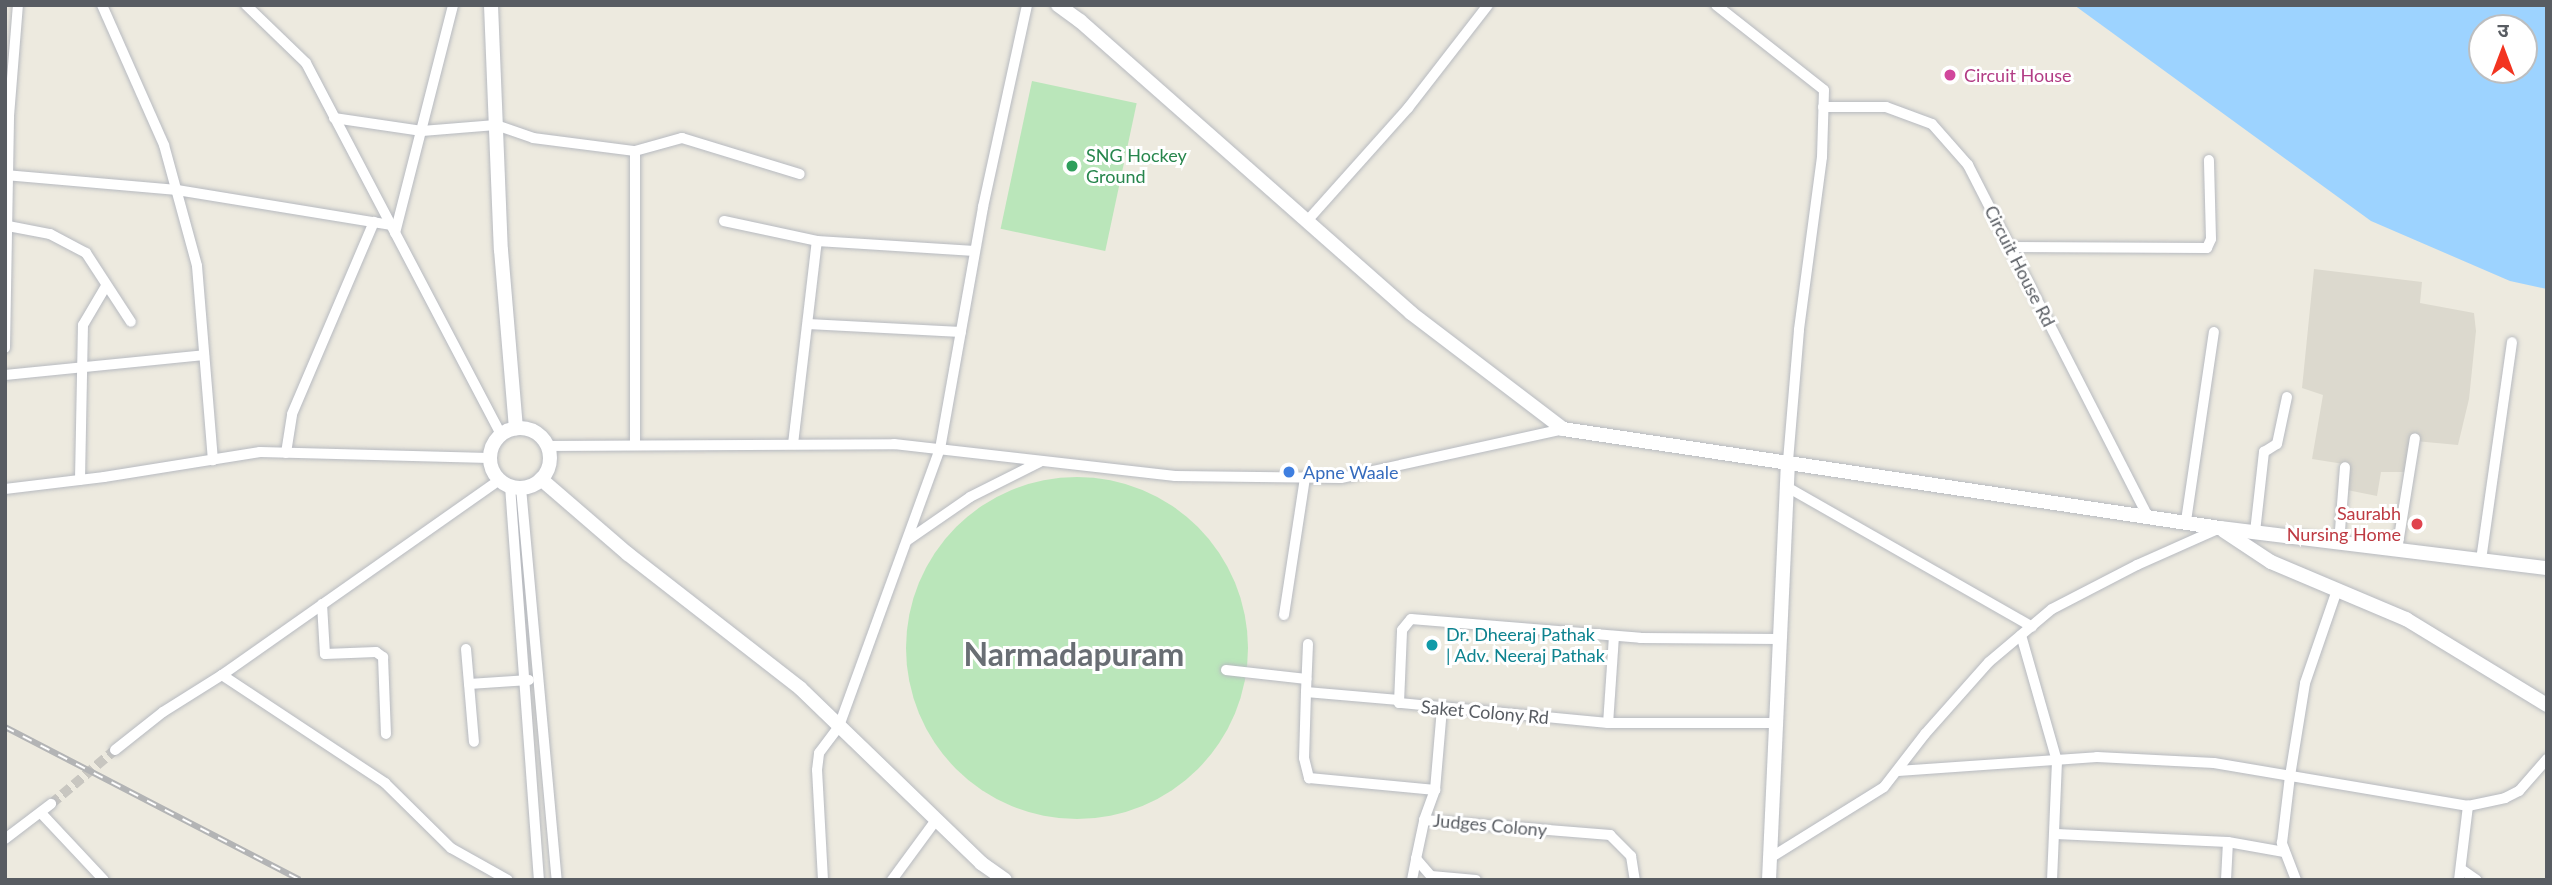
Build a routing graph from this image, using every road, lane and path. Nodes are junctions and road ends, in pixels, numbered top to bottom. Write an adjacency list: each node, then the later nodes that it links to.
1 (18, 5): 17 (street)
2 (102, 5): 18 (street)
3 (246, 5): 11 (street)
4 (453, 5): 13 (street)
5 (491, 5): 12 (street)
6 (1027, 5): 26 (street)
7 (1058, 5): 20 (street)
8 (1488, 5): 20 (street)
9 (1716, 5): 10 (street)
10 (1823, 107): 25 (street, Circuit House Rd); 50 (street)
11 (334, 118): 13 (street); 23 (street)
12 (496, 125): 13 (street); 14 (street); 38 (street)
13 (422, 131): 23 (street)
14 (635, 151): 16 (street); 42 (street)
15 (2210, 160): 25 (street)
16 (800, 174)
17 (7, 176): 18 (street); 22 (street)
18 (177, 190): 21 (street); 34 (street)
19 (724, 221): 24 (street)
20 (1307, 221): 39 (street)
21 (374, 222): 23 (street); 46 (street)
22 (8, 226): 27 (street); 33 (street)
23 (393, 229): 40 (street)
24 (817, 242): 26 (street); 29 (street)
25 (2010, 247): 58 (street, Circuit House Rd)
26 (975, 251): 30 (street)
27 (106, 286): 28 (street); 35 (street)
28 (131, 322)
29 (808, 324): 30 (street); 43 (street)
30 (961, 332): 45 (street)
31 (2214, 332): 59 (street)
32 (2512, 342): 65 (street)
33 (5, 348)
34 (204, 355): 35 (street); 48 (street)
35 (81, 368): 36 (street); 54 (street)
36 (5, 375)
37 (2287, 397): 61 (street)
38 (516, 428): 40 (street); 44 (street)
39 (1563, 429): 50 (street); 52 (street)
40 (501, 434): 47 (street)
41 (2416, 438): 64 (street)
42 (635, 444): 43 (street); 44 (street)
43 (793, 444): 45 (street)
44 (548, 446): 53 (street)
45 (940, 449): 49 (street); 62 (street)
46 (286, 453): 47 (street); 48 (street)
47 (489, 458): 55 (street)
48 (213, 460): 54 (street)
49 (1042, 461): 52 (street); 62 (street)
50 (1788, 462): 56 (street); 58 (street)
51 (2345, 467): 63 (street)
52 (1305, 477): 69 (street)
53 (541, 479): 55 (street); 88 (street)
54 (79, 480): 57 (street)
55 (510, 485): 68 (street); 78 (street); 80 (street)
56 (1787, 487): 70 (street); 73 (street)
57 (5, 489)
58 (2147, 515): 59 (street)
59 (2186, 521): 60 (street)
60 (2220, 528): 61 (street); 67 (street); 70 (street)
61 (2255, 532): 63 (street)
62 (908, 540): 88 (street)
63 (2339, 543): 64 (street)
64 (2398, 550): 65 (street)
65 (2481, 560): 66 (street)
66 (2547, 568)
67 (2337, 590): 84 (street); 95 (street)
68 (322, 604): 77 (street); 89 (street)
69 (1284, 615)
70 (2032, 626): 71 (street)
71 (2021, 635): 93 (street); 94 (street)
72 (1614, 636): 73 (street, Saket Colony Rd); 83 (street, Saket Colony Rd); 86 (street)
73 (1779, 639): 87 (street)
74 (1308, 644): 79 (street)
75 (466, 649): 81 (street)
76 (1226, 670): 79 (street)
77 (222, 675): 91 (street); 110 (street)
78 (538, 679): 80 (street); 112 (street)
79 (1306, 679): 82 (street)
80 (524, 681): 81 (street); 111 (street)
81 (469, 684): 90 (street)
82 (1306, 692): 83 (street); 96 (street)
83 (1399, 700): 85 (street, Saket Colony Rd)
84 (2547, 705)
85 (1442, 708): 86 (street, Saket Colony Rd); 96 (street)
86 (1608, 723): 87 (street, Saket Colony Rd)
87 (1774, 723): 106 (street)
88 (839, 726): 100 (street); 113 (street)
89 (386, 734)
90 (474, 742)
91 (115, 750)
92 (2547, 760): 98 (street)
93 (2057, 761): 94 (street); 95 (street); 102 (street)
94 (1898, 771): 106 (street)
95 (2290, 776): 98 (street); 105 (street)
96 (1435, 790): 101 (street)
97 (51, 804): 99 (street)
98 (2468, 806): 108 (street)
99 (41, 813): 103 (street); 109 (street)
100 (936, 820): 114 (street); 115 (street)
101 (1424, 820): 107 (street, Judges Colony); 118 (street, Judges Colony)
102 (2056, 834): 104 (street); 120 (street)
103 (5, 839)
104 (2228, 842): 105 (street); 121 (street)
105 (2284, 852): 122 (street)
106 (1770, 858): 119 (street)
107 (1416, 859): 116 (street, Judges Colony); 117 (street)
108 (2460, 874): 123 (street)
109 (104, 880)
110 (508, 880)
111 (538, 880)
112 (557, 880)
113 (823, 880)
114 (892, 880)
115 (1005, 880)
116 (1412, 880)
117 (1476, 880)
118 (1636, 880)
119 (1769, 880)
120 (2052, 880)
121 (2226, 880)
122 (2296, 880)
123 (2477, 880)

